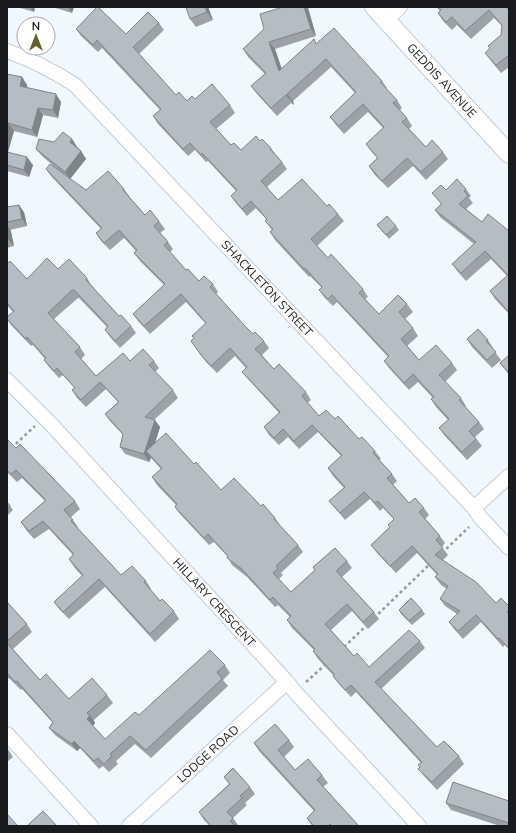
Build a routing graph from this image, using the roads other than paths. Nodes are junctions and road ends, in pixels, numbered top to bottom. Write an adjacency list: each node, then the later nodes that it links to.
1 (374, 7): 3 (street, GEDDIS AVENUE)
2 (400, 7): 3 (street)
3 (386, 20): 5 (street, GEDDIS AVENUE)
4 (7, 51): 8 (street, SHACKLETON STREET)
5 (509, 154)
6 (7, 380): 10 (street, HILLARY CRESCENT)
7 (509, 476): 8 (street)
8 (477, 513): 9 (street, SHACKLETON STREET)
9 (509, 548)
10 (291, 687): 13 (street, LODGE ROAD); 14 (street, HILLARY CRESCENT)
11 (7, 734): 12 (street)
12 (91, 826)
13 (129, 826)
14 (419, 826)

